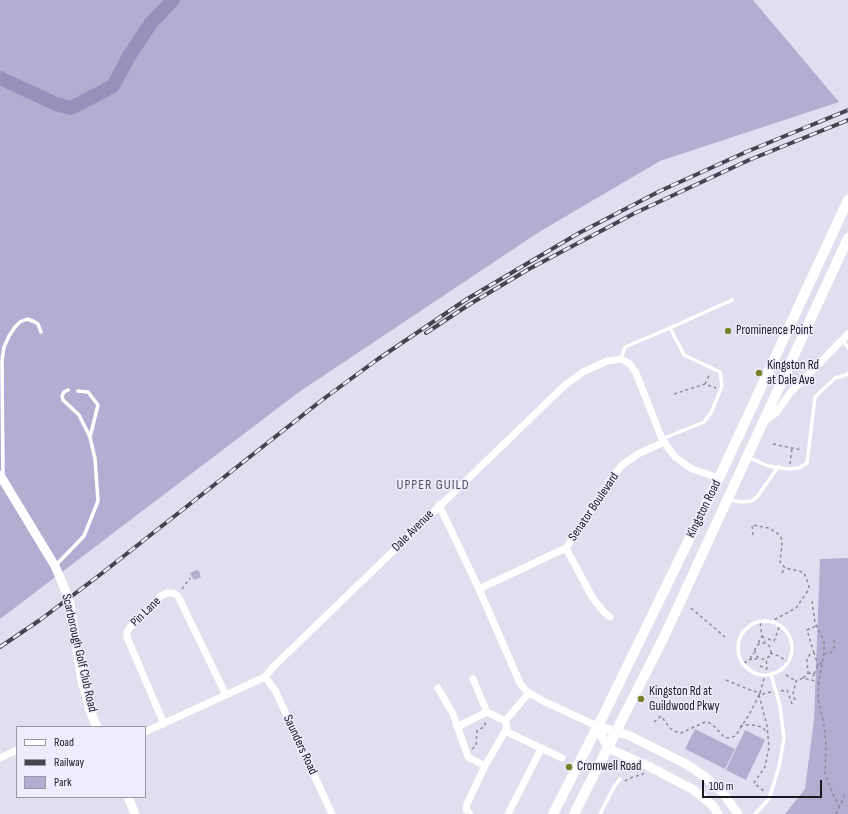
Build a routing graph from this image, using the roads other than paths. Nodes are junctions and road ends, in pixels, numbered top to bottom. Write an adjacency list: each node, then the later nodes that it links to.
1 (848, 200): 17 (main road, Kingston Road)
2 (848, 238): 12 (main road, Kingston Road)
3 (732, 300): 4 (lane)
4 (670, 328): 8 (lane); 14 (lane)
5 (41, 332): 18 (lane)
6 (846, 336): 7 (lane); 12 (street)
7 (848, 348)
8 (621, 359): 14 (street); 20 (street, Dale Avenue)
9 (848, 373): 16 (lane)
10 (68, 390): 13 (lane)
11 (78, 391): 13 (lane)
12 (762, 423): 15 (main road, Kingston Road)
13 (90, 437): 22 (lane)
14 (663, 440): 17 (street); 21 (street, Senator Boulevard)
15 (747, 456): 16 (lane); 19 (main road, Kingston Road)
16 (778, 467): 19 (lane)
17 (719, 478): 35 (main road, Kingston Road)
18 (2, 479): 22 (street, Scarborough Golf Club Road)
19 (726, 500): 38 (main road, Kingston Road)
20 (439, 505): 23 (street); 26 (street, Dale Avenue)
21 (566, 548): 23 (street, Senator Boulevard); 24 (street)
22 (55, 566): 34 (street, Scarborough Golf Club Road)
23 (479, 589): 29 (street)
24 (610, 617)
25 (771, 674): 25 (lane); 57 (lane)
26 (265, 677): 30 (street, Dale Avenue); 49 (street, Saunders Road)
27 (473, 679): 31 (street)
28 (438, 688): 36 (street)
29 (529, 693): 32 (street); 35 (street)
30 (226, 695): 33 (street, Dale Avenue); 33 (street, Pin Lane)
31 (488, 713): 32 (street); 36 (street)
32 (505, 721): 37 (street)
33 (164, 724): 39 (street, Dale Avenue)
34 (96, 726)
35 (597, 726): 38 (street); 40 (street); 52 (main road, Kingston Road)
36 (457, 727): 45 (street)
37 (505, 731): 41 (street); 45 (street)
38 (616, 731): 40 (main road, Kingston Road); 56 (street)
39 (146, 732)
40 (608, 748): 53 (main road, Kingston Road); 55 (street)
41 (541, 749): 44 (street); 51 (street)
42 (16, 750): 43 (street)
43 (0, 758)
44 (562, 758)
45 (485, 766): 50 (street)
46 (620, 779): 54 (lane)
47 (128, 798): 48 (street)
48 (135, 814)
49 (332, 814)
50 (470, 814)
51 (508, 814)
52 (553, 814)
53 (574, 814)
54 (601, 814)
55 (718, 814)
56 (738, 814)
57 (755, 814)

